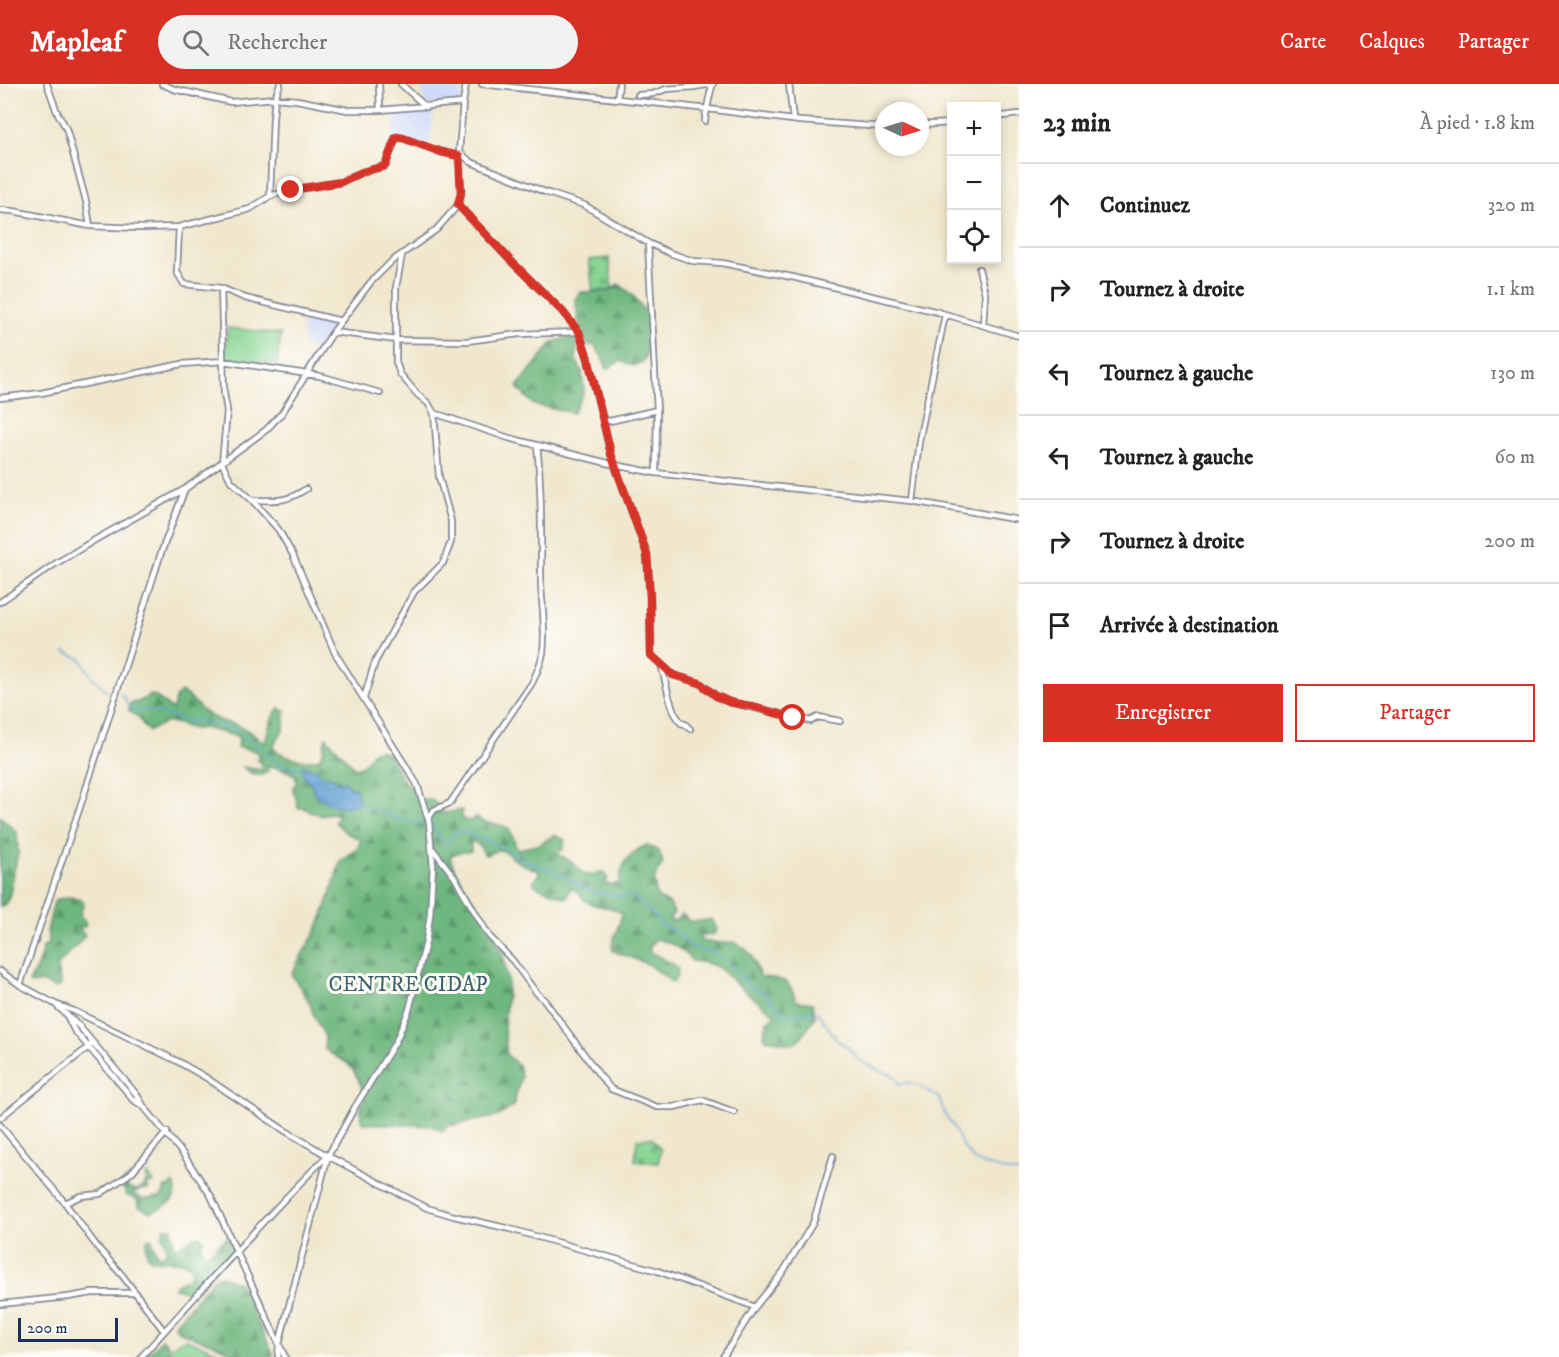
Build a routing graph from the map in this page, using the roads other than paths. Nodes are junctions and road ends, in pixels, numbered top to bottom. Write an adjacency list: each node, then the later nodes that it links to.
1 (47, 84): 29 (street)
2 (162, 84): 12 (street)
3 (280, 84): 12 (street)
4 (379, 84): 17 (street)
5 (401, 84): 15 (street)
6 (466, 84): 14 (street)
7 (482, 84): 13 (street)
8 (619, 84): 13 (street)
9 (712, 84): 11 (street); 16 (street)
10 (789, 84): 20 (street)
11 (638, 95)
12 (275, 98): 17 (street); 26 (street)
13 (617, 99): 16 (street)
14 (463, 103): 15 (street); 25 (street)
15 (426, 107): 17 (street)
16 (708, 109): 20 (street); 21 (street)
17 (380, 111)
18 (1019, 114): 19 (street)
19 (1001, 116)
20 (793, 120): 24 (street)
21 (705, 121)
22 (947, 123): 23 (street)
23 (929, 124)
24 (875, 126)
25 (459, 154): 26 (street); 27 (street); 31 (street)
26 (270, 196): 30 (street)
27 (458, 205): 32 (street); 39 (street)
28 (0, 210): 29 (street)
29 (90, 226): 30 (street)
30 (179, 227): 34 (street)
31 (648, 243): 35 (street); 46 (street)
32 (402, 255): 36 (street); 41 (street)
33 (979, 269): 37 (street)
34 (221, 288): 36 (street); 42 (street)
35 (945, 315): 37 (street); 56 (street)
36 (341, 321): 38 (street)
37 (983, 325): 40 (street)
38 (333, 332): 41 (street); 43 (street)
39 (579, 332): 41 (street); 48 (street)
40 (1019, 336)
41 (397, 340): 47 (street)
42 (223, 361): 43 (street); 45 (street); 50 (street)
43 (307, 373): 44 (street); 50 (street)
44 (380, 393)
45 (0, 398)
46 (657, 410): 48 (street); 52 (street)
47 (434, 413): 49 (street); 60 (street)
48 (604, 420): 51 (street)
49 (537, 445): 51 (street); 63 (street)
50 (222, 463): 53 (street); 55 (street)
51 (615, 465): 52 (street); 59 (street)
52 (656, 473): 56 (street)
53 (185, 489): 58 (street); 66 (street)
54 (306, 489): 55 (street)
55 (252, 500): 60 (street)
56 (912, 501): 57 (street)
57 (1019, 520)
58 (0, 602)
59 (661, 664): 61 (street); 62 (street)
60 (364, 698): 63 (street)
61 (840, 721)
62 (690, 729)
63 (429, 823): 64 (street)
64 (432, 848): 69 (street); 73 (street)
65 (0, 971): 66 (street)
66 (20, 985): 67 (street)
67 (55, 1004): 68 (street); 73 (street)
68 (91, 1045): 70 (street); 72 (street)
69 (735, 1112)
70 (0, 1118)
71 (0, 1125): 75 (street)
72 (166, 1132): 75 (street); 76 (street)
73 (328, 1155): 76 (street); 79 (street); 81 (street)
74 (832, 1156): 79 (street)
75 (65, 1203): 77 (street)
76 (236, 1251): 80 (street); 81 (street)
77 (135, 1293): 78 (street); 80 (street)
78 (0, 1304)
79 (754, 1308): 85 (street)
80 (164, 1331): 82 (street)
81 (279, 1344): 83 (street); 84 (street)
82 (141, 1357)
83 (278, 1357)
84 (285, 1357)
85 (723, 1357)

